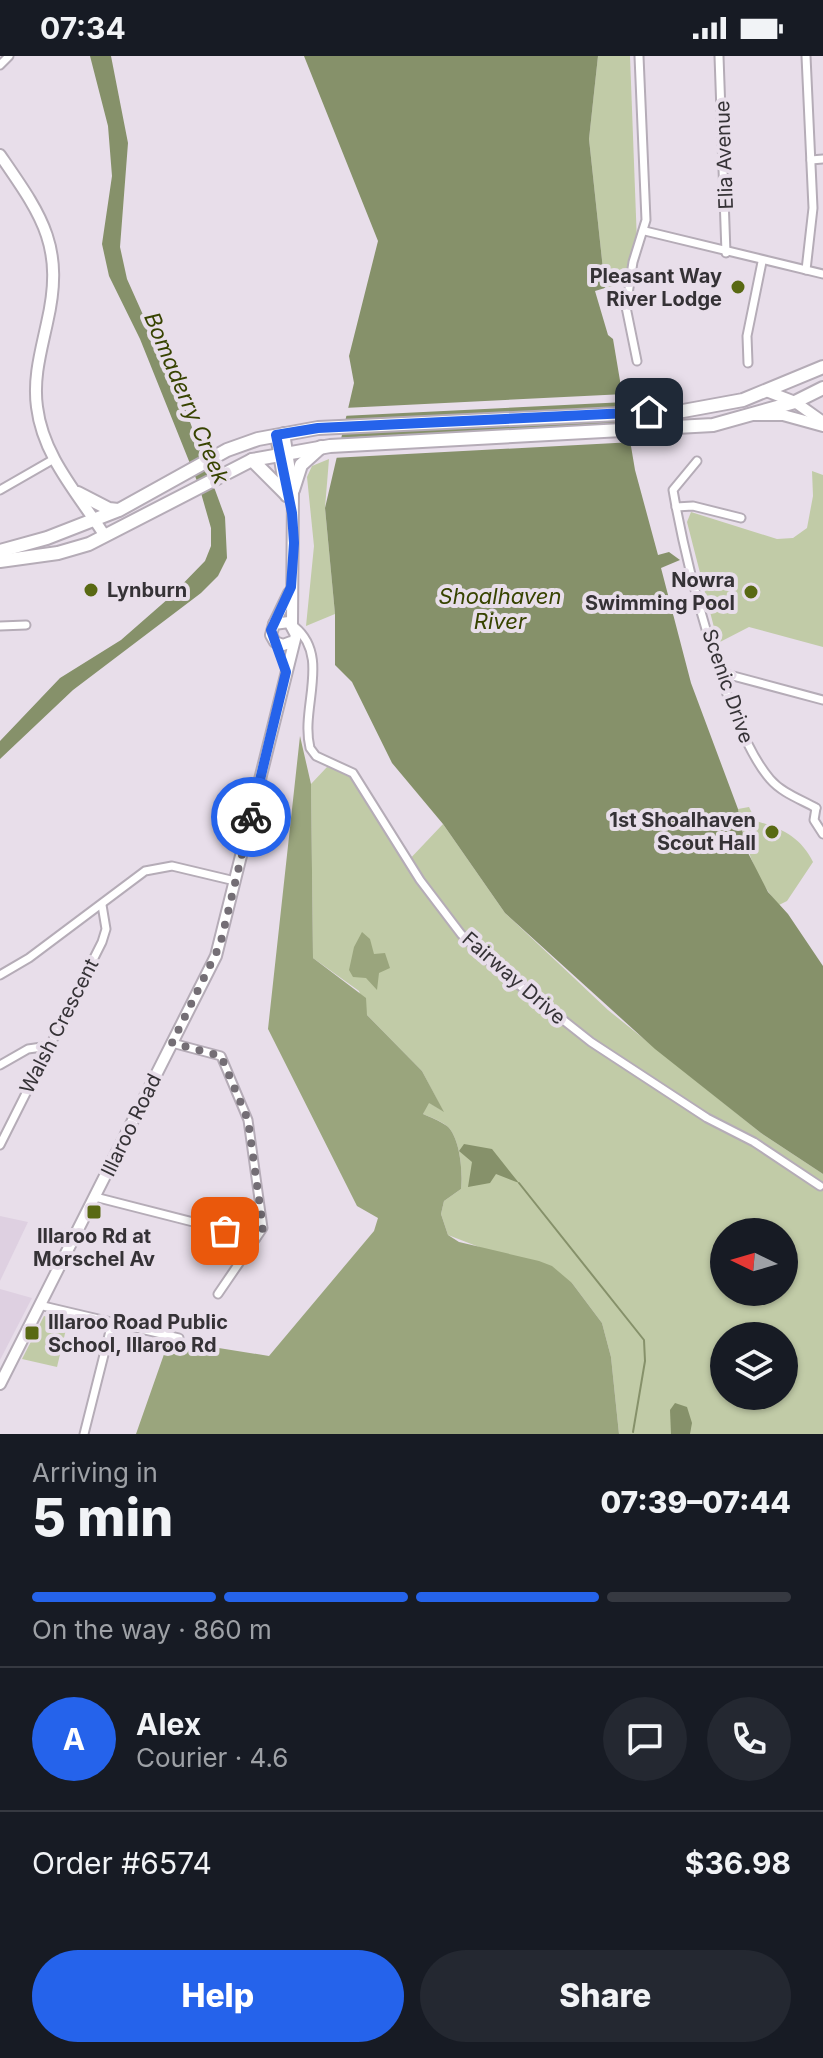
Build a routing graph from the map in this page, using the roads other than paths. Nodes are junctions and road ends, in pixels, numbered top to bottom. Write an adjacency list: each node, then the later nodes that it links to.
1 (9, 56): 5 (street)
2 (639, 56): 9 (street)
3 (719, 56): 10 (street, Elia Avenue)
4 (806, 56): 8 (street)
5 (0, 65)
6 (0, 155): 25 (main road)
7 (823, 159): 8 (street)
8 (811, 160): 12 (street)
9 (645, 231): 10 (street); 14 (street)
10 (726, 253): 11 (street)
11 (762, 262): 12 (street); 15 (street)
12 (806, 270): 13 (street)
13 (823, 274)
14 (637, 361)
15 (748, 363)
16 (823, 367): 18 (highway)
17 (823, 388): 19 (highway)
18 (769, 392): 19 (main road); 22 (highway)
19 (795, 402): 20 (highway); 21 (main road)
20 (749, 415): 21 (main road); 23 (highway)
21 (823, 424)
22 (280, 434): 24 (main road, Illaroo Road); 32 (highway)
23 (325, 446): 24 (highway); 30 (highway)
24 (283, 452): 26 (highway); 30 (main road, Illaroo Road)
25 (54, 459): 28 (street); 29 (main road)
26 (252, 460): 30 (highway); 35 (highway)
27 (697, 461): 31 (street)
28 (0, 490)
29 (75, 490): 32 (highway); 34 (main road)
30 (289, 491): 38 (main road, Illaroo Road)
31 (676, 507): 33 (street); 47 (street, Scenic Drive)
32 (119, 510): 34 (highway)
33 (741, 518)
34 (92, 520): 35 (main road); 36 (highway)
35 (102, 537): 37 (highway)
36 (0, 551)
37 (0, 561)
38 (291, 587): 39 (main road, Illaroo Road); 42 (main road, Illaroo Road)
39 (274, 624): 42 (main road); 44 (main road, Illaroo Road)
40 (26, 625): 41 (street)
41 (0, 626)
42 (293, 626): 43 (main road, Illaroo Road); 45 (street)
43 (293, 641): 44 (main road); 45 (street); 46 (main road, Illaroo Road)
44 (275, 642): 46 (main road, Illaroo Road)
45 (309, 643): 58 (street, Fairway Drive)
46 (286, 672): 51 (main road, Illaroo Road)
47 (722, 673): 48 (street); 49 (street, Scenic Drive)
48 (823, 700)
49 (820, 805): 50 (street, Scenic Drive)
50 (823, 834)
51 (235, 881): 52 (street, Walsh Crescent); 54 (main road, Illaroo Road)
52 (102, 905): 53 (street, Walsh Crescent); 55 (street, Walsh Crescent)
53 (0, 975)
54 (172, 1043): 59 (main road, Illaroo Road); 60 (street)
55 (49, 1046): 56 (street); 57 (street, Walsh Crescent)
56 (0, 1065)
57 (0, 1145)
58 (820, 1186)
59 (95, 1197): 60 (street); 62 (main road, Illaroo Road)
60 (256, 1238): 61 (street)
61 (218, 1294)
62 (39, 1305): 63 (street); 65 (main road, Illaroo Road)
63 (112, 1323): 64 (street); 66 (street)
64 (179, 1338)
65 (0, 1384)
66 (84, 1434)

